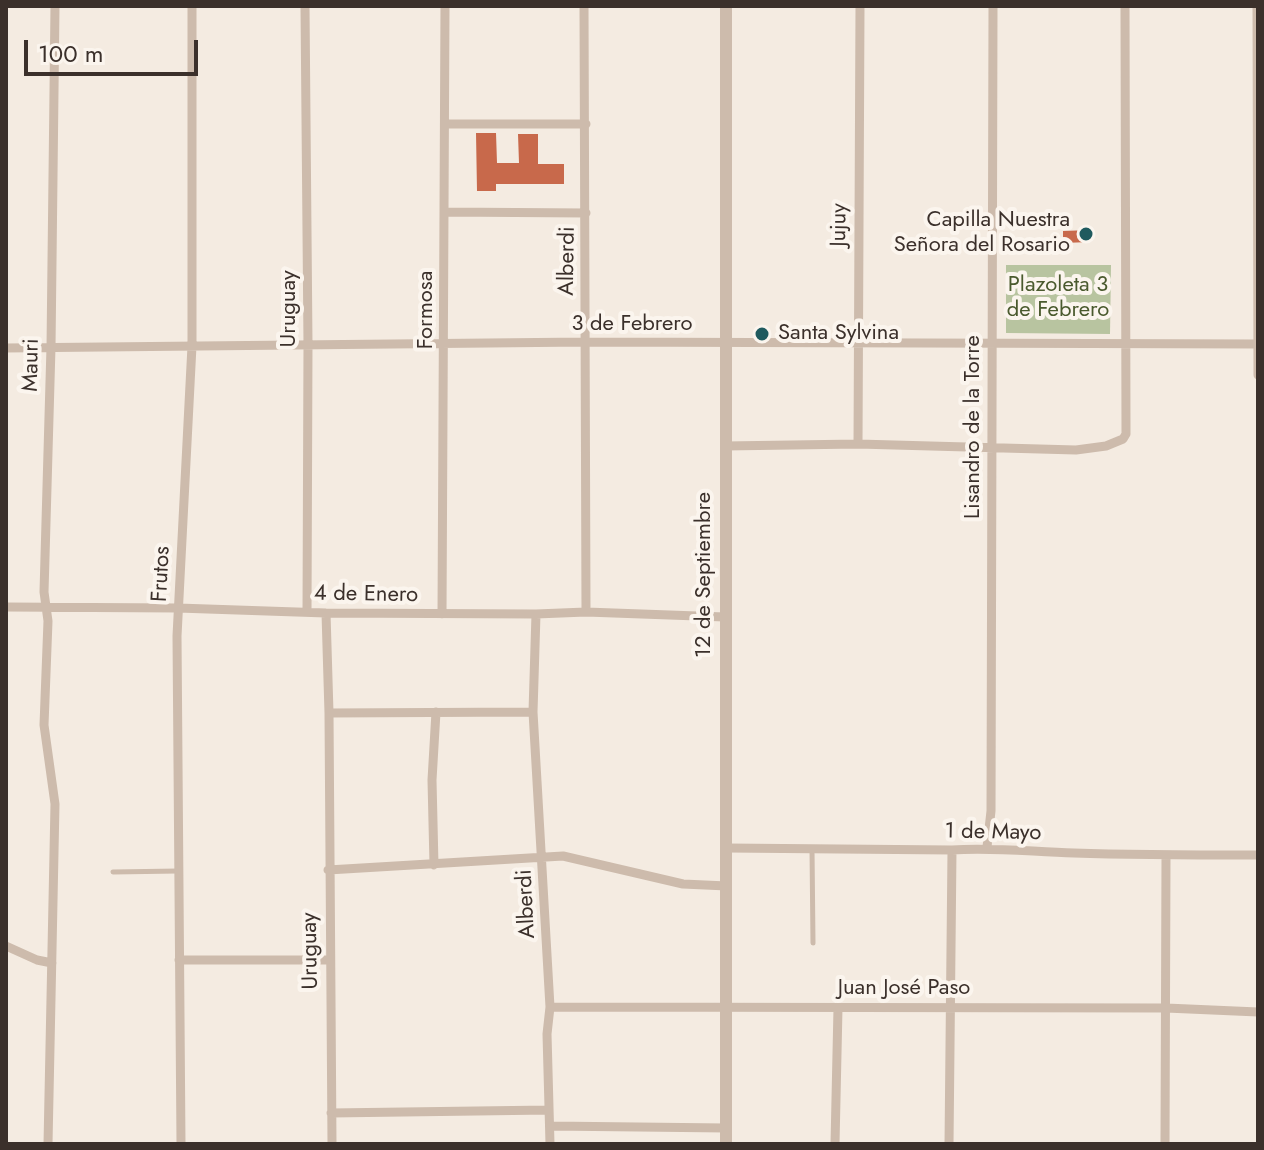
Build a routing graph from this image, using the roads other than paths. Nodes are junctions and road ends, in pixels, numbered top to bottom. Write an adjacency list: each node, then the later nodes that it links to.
1 (55, 6): 24 (street, Mauri)
2 (192, 6): 23 (street, Frutos)
3 (305, 6): 19 (street, Uruguay)
4 (445, 6): 11 (street, Formosa)
5 (584, 6): 12 (street, Alberdi)
6 (726, 6): 17 (street, 12 de Septiembre)
7 (860, 6): 16 (street, Jujuy)
8 (993, 6): 21 (street, Lisandro de la Torre)
9 (1125, 6): 18 (street)
10 (1257, 6): 22 (street)
11 (446, 124): 12 (street); 13 (street, Formosa)
12 (586, 124): 14 (street, Alberdi)
13 (444, 212): 14 (street); 20 (street, Formosa)
14 (586, 213): 15 (street, Alberdi)
15 (585, 342): 17 (street, 3 de Febrero); 20 (street, 3 de Febrero); 34 (street, Alberdi)
16 (857, 342): 17 (street, 3 de Febrero); 21 (street, 3 de Febrero); 27 (street, Jujuy)
17 (725, 343): 28 (street, 12 de Septiembre)
18 (1126, 343): 21 (street, 3 de Febrero); 22 (street, 3 de Febrero); 29 (street)
19 (308, 344): 20 (street, 3 de Febrero); 23 (street, 3 de Febrero); 33 (street, Uruguay)
20 (445, 344): 36 (street, Formosa)
21 (992, 344): 29 (street, Lisandro de la Torre)
22 (1258, 344): 26 (street)
23 (192, 346): 24 (street, 3 de Febrero); 32 (street, Frutos)
24 (51, 347): 25 (street, 3 de Febrero); 31 (street, Mauri)
25 (6, 348)
26 (1258, 375)
27 (858, 444): 28 (street); 29 (street)
28 (725, 446): 38 (street, 12 de Septiembre)
29 (992, 448): 42 (street, Lisandro de la Torre)
30 (6, 607): 31 (street, 4 de Enero)
31 (46, 607): 32 (street, 4 de Enero); 58 (street, Mauri)
32 (178, 608): 33 (street, 4 de Enero); 51 (street, Frutos)
33 (307, 612): 35 (street, 4 de Enero)
34 (586, 612): 37 (street, 4 de Enero); 38 (street, 4 de Enero)
35 (326, 613): 36 (street, 4 de Enero); 41 (street, Uruguay)
36 (442, 614): 37 (street, 4 de Enero)
37 (536, 614): 40 (street, Alberdi)
38 (725, 617): 43 (street, 12 de Septiembre)
39 (436, 712): 40 (street); 41 (street); 49 (street)
40 (533, 712): 47 (street, Alberdi)
41 (329, 713): 50 (street, Uruguay)
42 (987, 847): 45 (street, 1 de Mayo); 48 (street, 1 de Mayo)
43 (727, 848): 44 (street, 1 de Mayo); 53 (street, 12 de Septiembre)
44 (812, 848): 45 (street, 1 de Mayo); 54 (lane)
45 (952, 850): 61 (street)
46 (1258, 855): 48 (street, 1 de Mayo)
47 (542, 856): 49 (street); 53 (street); 59 (street, Alberdi)
48 (1166, 856): 63 (street)
49 (434, 865): 50 (street)
50 (328, 870): 57 (street, Uruguay)
51 (178, 871): 52 (lane); 56 (street, Frutos)
52 (113, 872)
53 (727, 886): 60 (street, 12 de Septiembre)
54 (813, 943)
55 (6, 946): 58 (street)
56 (179, 960): 57 (street); 70 (street, Frutos)
57 (329, 960): 66 (street, Uruguay)
58 (52, 963): 69 (street, Mauri)
59 (550, 1007): 60 (street, Juan José Paso); 65 (street, Alberdi)
60 (727, 1007): 62 (street, Juan José Paso); 68 (street, 12 de Septiembre)
61 (950, 1007): 62 (street, Juan José Paso); 63 (street, Juan José Paso); 75 (street)
62 (838, 1008): 74 (street)
63 (1166, 1008): 64 (street, Juan José Paso); 76 (street)
64 (1258, 1012)
65 (549, 1110): 66 (street); 67 (street, Alberdi)
66 (331, 1113): 71 (street, Uruguay)
67 (550, 1126): 68 (street); 72 (street, Alberdi)
68 (726, 1128): 73 (street, 12 de Septiembre)
69 (48, 1144)
70 (181, 1144)
71 (332, 1144)
72 (550, 1144)
73 (726, 1144)
74 (835, 1144)
75 (949, 1144)
76 (1165, 1144)

